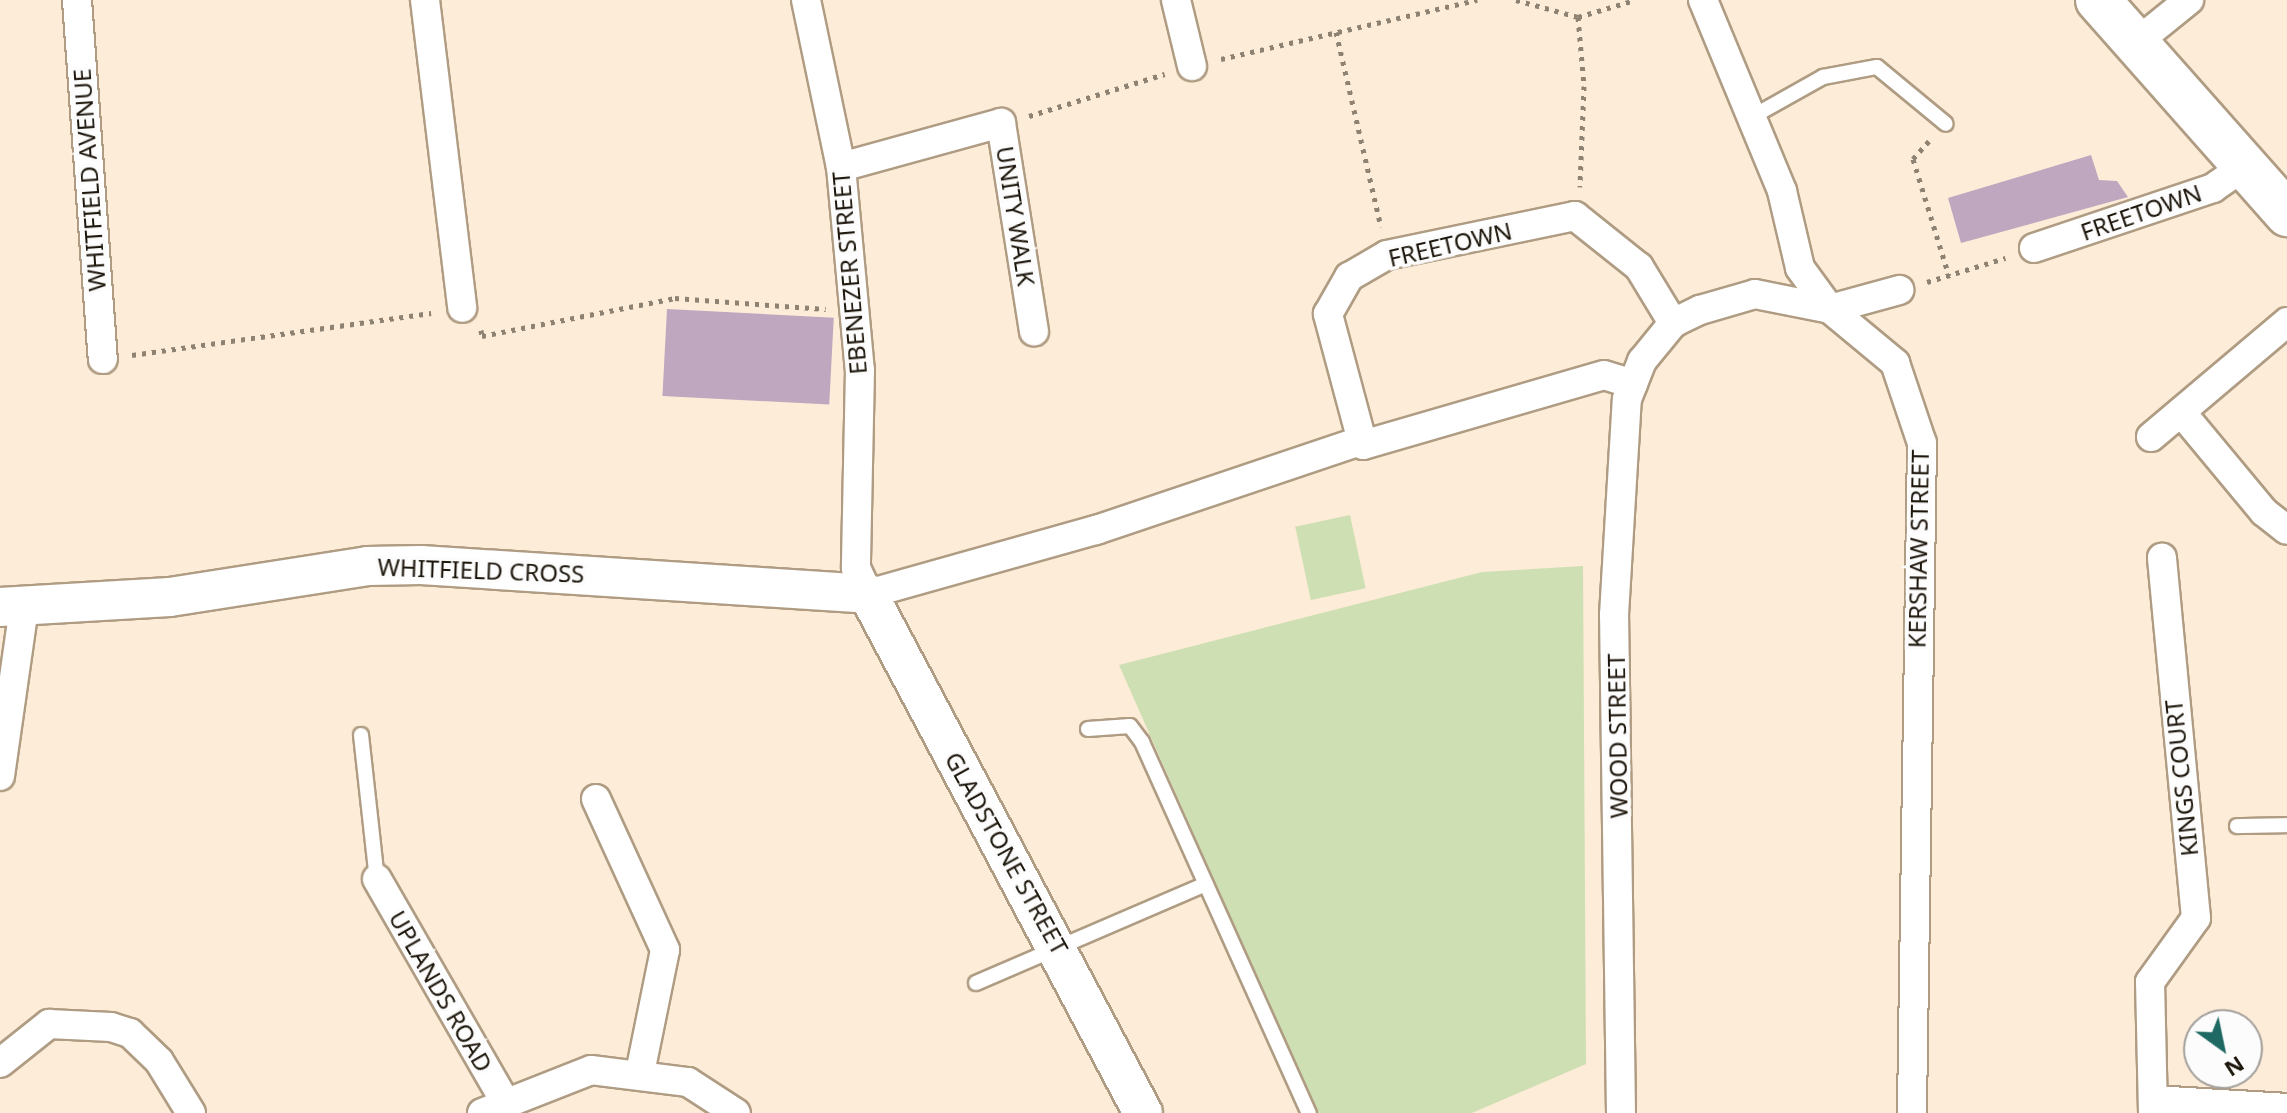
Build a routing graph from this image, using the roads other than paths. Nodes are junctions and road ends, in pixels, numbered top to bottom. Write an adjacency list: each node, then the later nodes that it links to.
1 (77, 0): 21 (street, WHITFIELD AVENUE)
2 (425, 0): 16 (street)
3 (806, 0): 12 (street, EBENEZER STREET)
4 (1176, 0): 9 (street)
5 (1703, 0): 10 (street, KERSHAW STREET)
6 (2098, 0): 8 (main road)
7 (2189, 0): 8 (street)
8 (2137, 42): 13 (main road)
9 (1192, 66)
10 (1750, 118): 11 (lane); 17 (street, KERSHAW STREET)
11 (1946, 124)
12 (841, 167): 20 (street, UNITY WALK); 28 (street, EBENEZER STREET)
13 (2271, 187): 14 (street, FREETOWN)
14 (2034, 248)
15 (1899, 290): 17 (street)
16 (462, 308)
17 (1830, 309): 19 (street); 50 (street, KERSHAW STREET)
18 (2287, 322): 23 (street)
19 (1673, 323): 22 (street); 25 (street, FREETOWN)
20 (1034, 331)
21 (103, 359)
22 (1637, 372): 25 (street); 49 (street, WOOD STREET)
23 (2181, 412): 24 (street); 26 (street)
24 (2151, 437)
25 (1360, 441): 28 (street)
26 (2287, 530)
27 (2162, 558): 42 (street, KINGS COURT)
28 (868, 594): 29 (street, WHITFIELD CROSS); 38 (street, GLADSTONE STREET)
29 (12, 607): 32 (street)
30 (1088, 729): 37 (lane)
31 (361, 735): 36 (lane)
32 (0, 776)
33 (596, 799): 41 (street)
34 (2287, 825): 35 (lane)
35 (2237, 826)
36 (377, 879): 43 (street, UPLANDS ROAD)
37 (1206, 884): 38 (lane); 48 (lane)
38 (1061, 947): 39 (lane); 47 (street, GLADSTONE STREET)
39 (976, 983)
40 (0, 1063): 45 (street)
41 (640, 1073): 43 (street); 46 (street)
42 (2153, 1106): 44 (street)
43 (493, 1108)
44 (2287, 1108)
45 (191, 1113)
46 (736, 1113)
47 (1143, 1113)
48 (1309, 1113)
49 (1621, 1113)
50 (1912, 1113)

